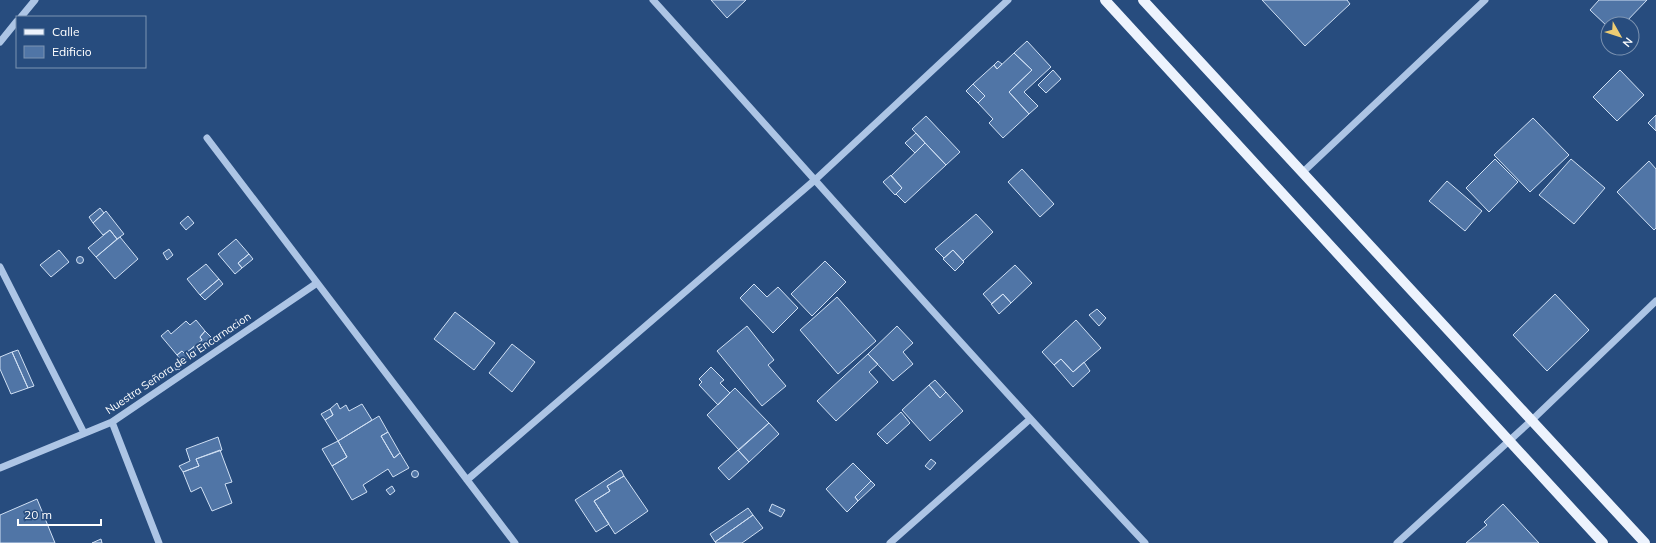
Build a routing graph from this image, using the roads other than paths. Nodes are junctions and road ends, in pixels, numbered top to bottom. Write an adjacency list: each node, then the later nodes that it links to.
1 (35, 0): 7 (street)
2 (653, 0): 12 (street)
3 (1008, 0): 12 (street)
4 (1105, 0): 20 (main road)
5 (1143, 0): 11 (main road)
6 (1485, 0): 11 (street)
7 (21, 16)
8 (16, 22): 9 (street)
9 (0, 42)
10 (207, 138): 14 (street)
11 (1302, 173): 17 (main road)
12 (816, 179): 16 (street); 22 (street)
13 (0, 267): 19 (street)
14 (317, 283): 18 (street, Nuestra Señora de la Encarnacion); 22 (street)
15 (1656, 301): 17 (street)
16 (1029, 420): 25 (street); 26 (street)
17 (1532, 420): 20 (street); 29 (main road)
18 (112, 422): 19 (street, Nuestra Señora de la Encarnacion); 23 (street)
19 (84, 433): 21 (street, Nuestra Señora de la Encarnacion)
20 (1509, 441): 27 (street); 28 (main road)
21 (0, 468)
22 (467, 480): 24 (street)
23 (159, 543)
24 (515, 543)
25 (890, 543)
26 (1145, 543)
27 (1397, 543)
28 (1603, 543)
29 (1645, 543)

